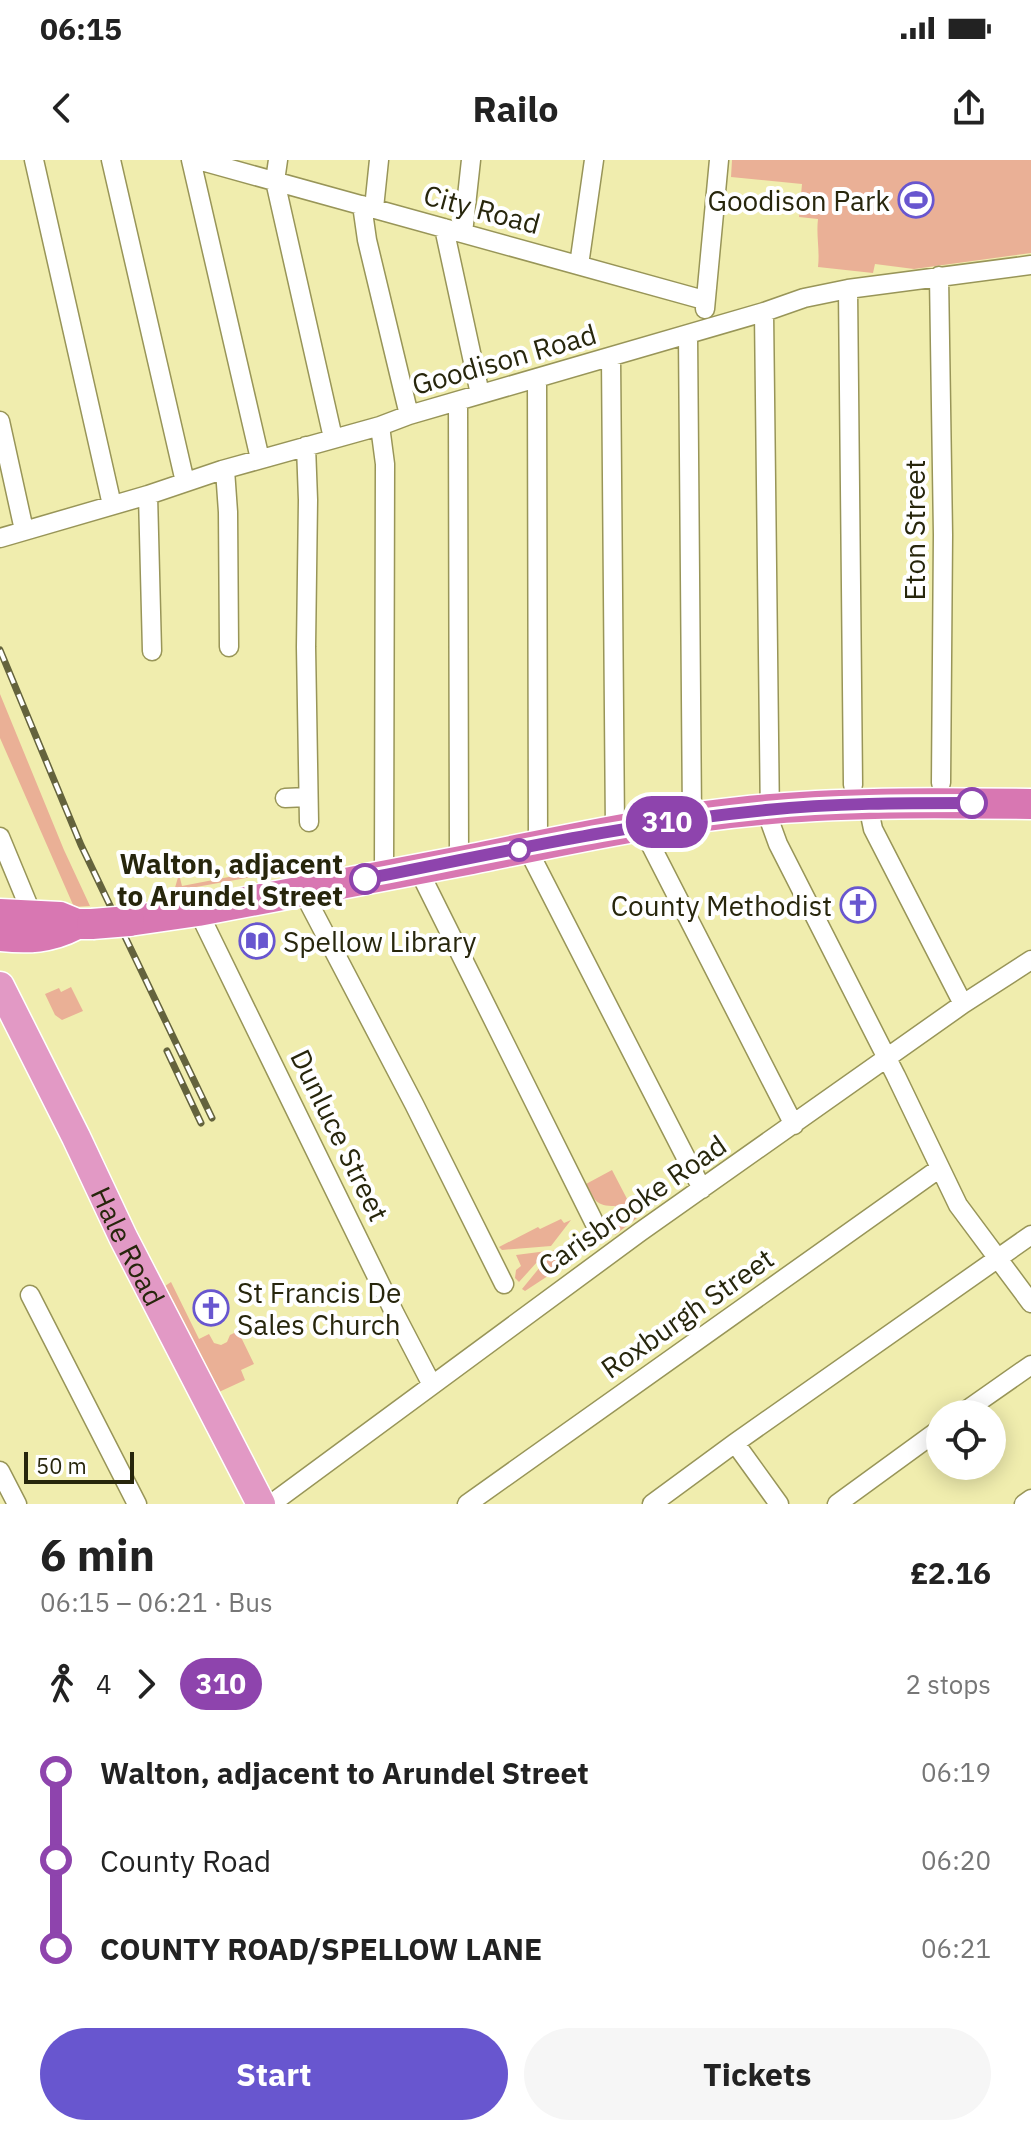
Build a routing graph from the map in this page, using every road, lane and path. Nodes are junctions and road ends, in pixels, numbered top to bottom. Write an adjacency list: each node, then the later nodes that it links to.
1 (34, 160): 35 (street)
2 (111, 160): 33 (street)
3 (191, 160): 31 (street)
4 (198, 160): 10 (street, City Road)
5 (278, 160): 10 (street)
6 (379, 160): 11 (street)
7 (471, 160): 13 (street)
8 (594, 160): 14 (street)
9 (719, 160): 19 (street)
10 (275, 181): 11 (street, City Road); 29 (street)
11 (368, 206): 12 (street, City Road); 26 (street)
12 (444, 228): 13 (street, City Road); 24 (street)
13 (463, 233): 14 (street, City Road)
14 (579, 265): 19 (street, City Road)
15 (1031, 265): 16 (street); 17 (street, Goodison Road)
16 (1031, 272)
17 (939, 276): 18 (street, Goodison Road); 40 (street, Eton Street)
18 (848, 289): 20 (street, Goodison Road); 41 (street)
19 (704, 300): 21 (street)
20 (772, 309): 21 (street, Goodison Road); 45 (street)
21 (697, 331): 22 (street, Goodison Road); 46 (street)
22 (611, 357): 23 (street, Goodison Road); 48 (street)
23 (537, 378): 24 (street, Goodison Road); 50 (street)
24 (480, 394): 25 (street, Goodison Road)
25 (458, 401): 26 (street, Goodison Road); 51 (street)
26 (409, 415): 28 (street, Goodison Road)
27 (0, 421): 36 (street)
28 (380, 426): 29 (street, Goodison Road); 53 (street)
29 (333, 438): 30 (street, Goodison Road)
30 (306, 446): 31 (street, Goodison Road); 42 (street)
31 (260, 459): 32 (street, Goodison Road)
32 (225, 470): 33 (street, Goodison Road); 38 (street)
33 (185, 482): 34 (street, Goodison Road)
34 (148, 495): 35 (street, Goodison Road); 39 (street)
35 (112, 505): 36 (street, Goodison Road)
36 (24, 530): 37 (street, Goodison Road)
37 (0, 538)
38 (229, 647)
39 (152, 651)
40 (941, 783)
41 (860, 795): 44 (highway); 45 (highway); 61 (street)
42 (308, 797): 43 (street); 47 (street)
43 (285, 798)
44 (1031, 804)
45 (770, 809): 46 (highway); 62 (street)
46 (692, 818): 48 (highway)
47 (309, 822)
48 (628, 828): 50 (highway); 63 (street)
49 (0, 837): 56 (street)
50 (532, 847): 51 (highway); 65 (street)
51 (459, 861): 52 (highway)
52 (418, 869): 53 (highway); 66 (street)
53 (384, 875): 54 (highway)
54 (302, 890): 55 (highway); 69 (street)
55 (198, 911): 57 (highway, bridge); 73 (street, Dunluce Street)
56 (15, 915): 57 (highway)
57 (84, 924): 58 (highway)
58 (0, 936)
59 (1031, 960): 61 (street, Carisbrooke Road)
60 (0, 986): 81 (main road, Hale Road)
61 (963, 1004): 62 (street, Carisbrooke Road)
62 (885, 1058): 63 (street, Carisbrooke Road); 64 (street)
63 (794, 1125): 65 (street, Carisbrooke Road)
64 (940, 1168): 68 (street); 83 (street, Roxburgh Street)
65 (702, 1189): 73 (street, Carisbrooke Road)
66 (597, 1228)
67 (1031, 1235): 68 (street)
68 (997, 1258): 71 (street); 76 (street)
69 (504, 1284)
70 (30, 1295): 80 (street)
71 (1031, 1303)
72 (1031, 1365): 74 (street)
73 (432, 1385): 82 (street, Carisbrooke Road)
74 (981, 1400)
75 (926, 1439): 86 (street)
76 (735, 1443): 84 (street); 85 (street)
77 (0, 1471): 79 (street)
78 (1031, 1499): 87 (street)
79 (17, 1504)
80 (137, 1504)
81 (261, 1504)
82 (271, 1504)
83 (467, 1504)
84 (652, 1504)
85 (779, 1504)
86 (837, 1504)
87 (1024, 1504)

